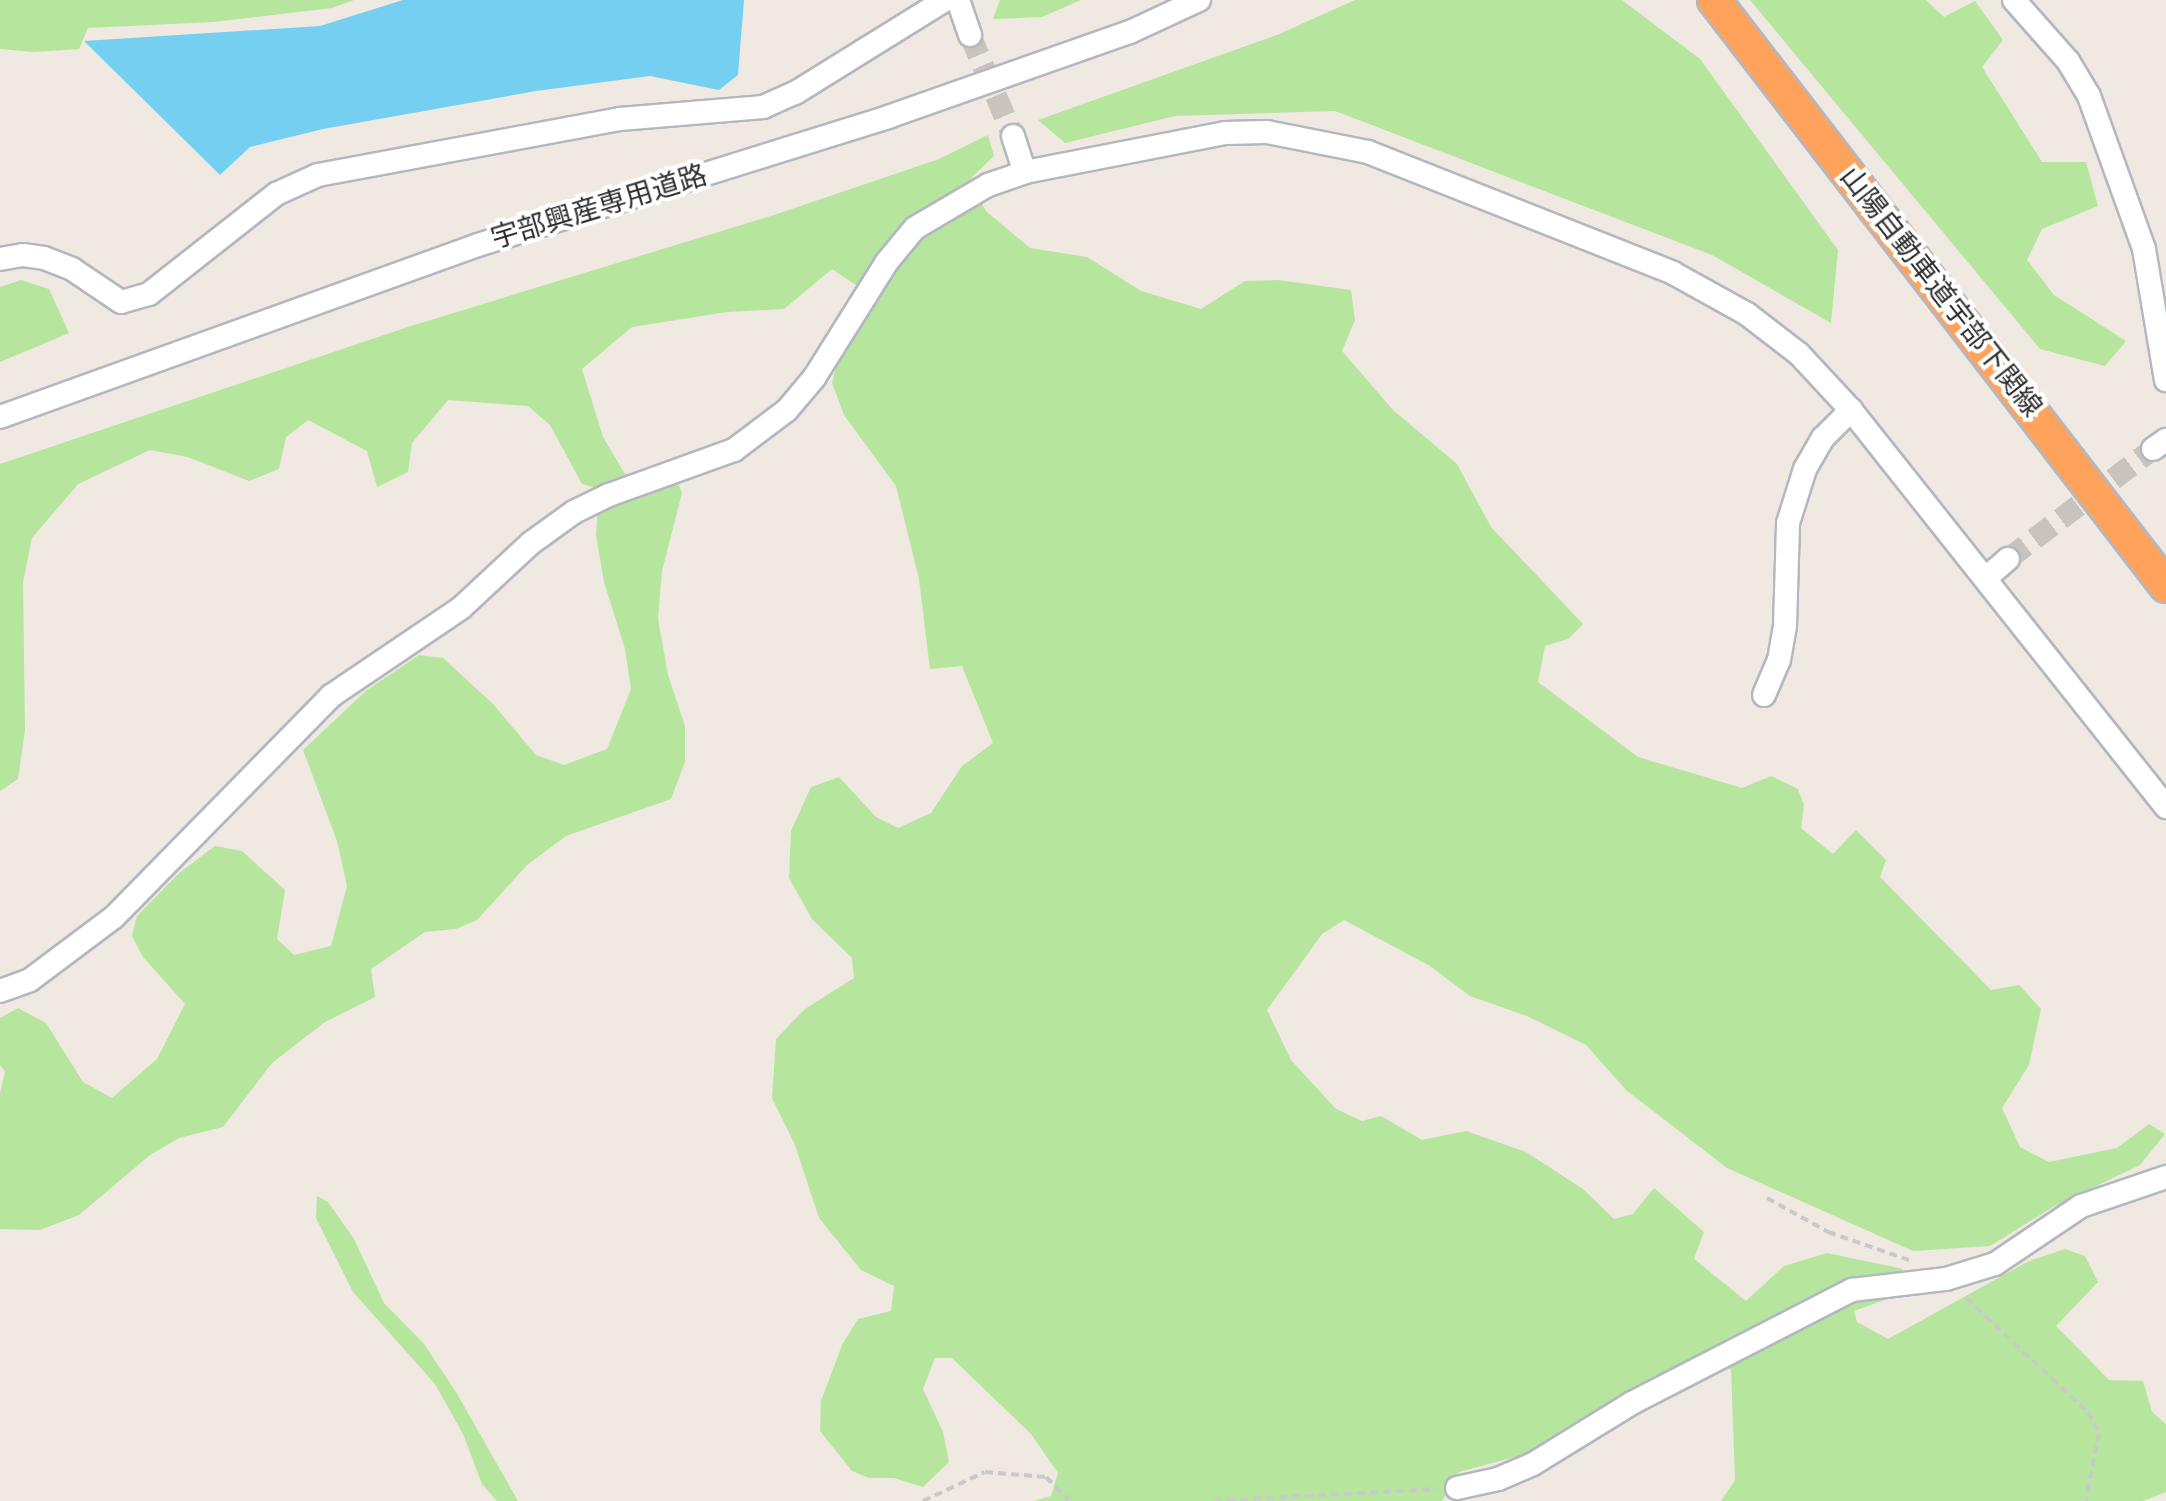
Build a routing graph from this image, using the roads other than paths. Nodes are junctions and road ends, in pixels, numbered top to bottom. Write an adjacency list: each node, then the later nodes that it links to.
1 (945, 0): 9 (street)
2 (958, 0): 6 (street)
3 (1199, 0): 12 (street, 宇部興産専用道路)
4 (1714, 0): 15 (highway, 山陽自動車道宇部下関線)
5 (2014, 0): 10 (street)
6 (970, 35)
7 (1013, 136): 8 (street)
8 (1025, 172): 11 (street); 18 (street)
9 (0, 260)
10 (2166, 380)
11 (1851, 410): 14 (street); 16 (street)
12 (0, 417)
13 (2008, 560): 14 (street)
14 (1986, 578): 17 (street)
15 (2166, 586)
16 (1764, 695)
17 (2166, 807)
18 (0, 991)
19 (2166, 1178): 20 (street)
20 (1457, 1488)

